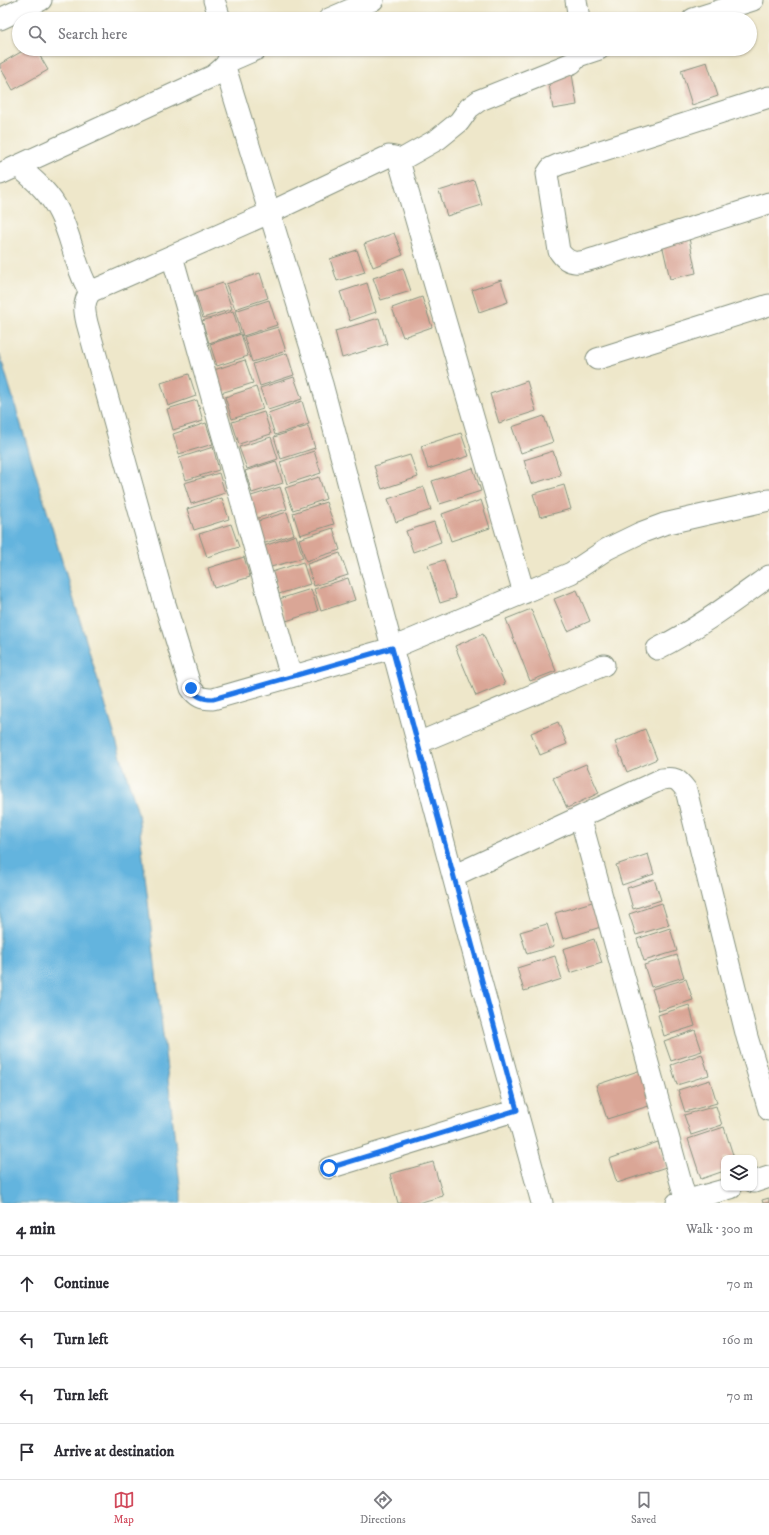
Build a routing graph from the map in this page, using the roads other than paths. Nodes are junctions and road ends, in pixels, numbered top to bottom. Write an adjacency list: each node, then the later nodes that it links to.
1 (41, 0): 6 (street)
2 (214, 0): 7 (street)
3 (576, 0): 9 (street)
4 (753, 0): 10 (street)
5 (362, 2): 8 (street)
6 (15, 12)
7 (218, 12)
8 (343, 12)
9 (578, 12)
10 (715, 12)
11 (12, 13): 12 (street)
12 (0, 19)
13 (577, 56): 16 (street)
14 (227, 59): 17 (street); 19 (street)
15 (769, 97): 18 (street)
16 (399, 161): 19 (street); 26 (street)
17 (9, 170): 21 (street)
18 (769, 203)
19 (269, 213): 20 (street); 27 (street)
20 (172, 256): 21 (street); 30 (street)
21 (90, 292): 30 (street)
22 (769, 305): 23 (street)
23 (597, 359)
24 (769, 500): 26 (street)
25 (769, 576): 28 (street)
26 (524, 593): 27 (street)
27 (392, 648): 30 (street); 31 (street)
28 (657, 649)
29 (604, 665): 31 (street)
30 (291, 677)
31 (418, 743): 33 (street)
32 (580, 817): 33 (street); 35 (street); 40 (street)
33 (453, 876): 34 (street)
34 (517, 1110): 36 (street); 41 (street)
35 (769, 1110)
36 (329, 1168)
37 (769, 1177): 38 (street)
38 (757, 1181)
39 (721, 1191): 40 (street)
40 (681, 1202)
41 (542, 1203)

